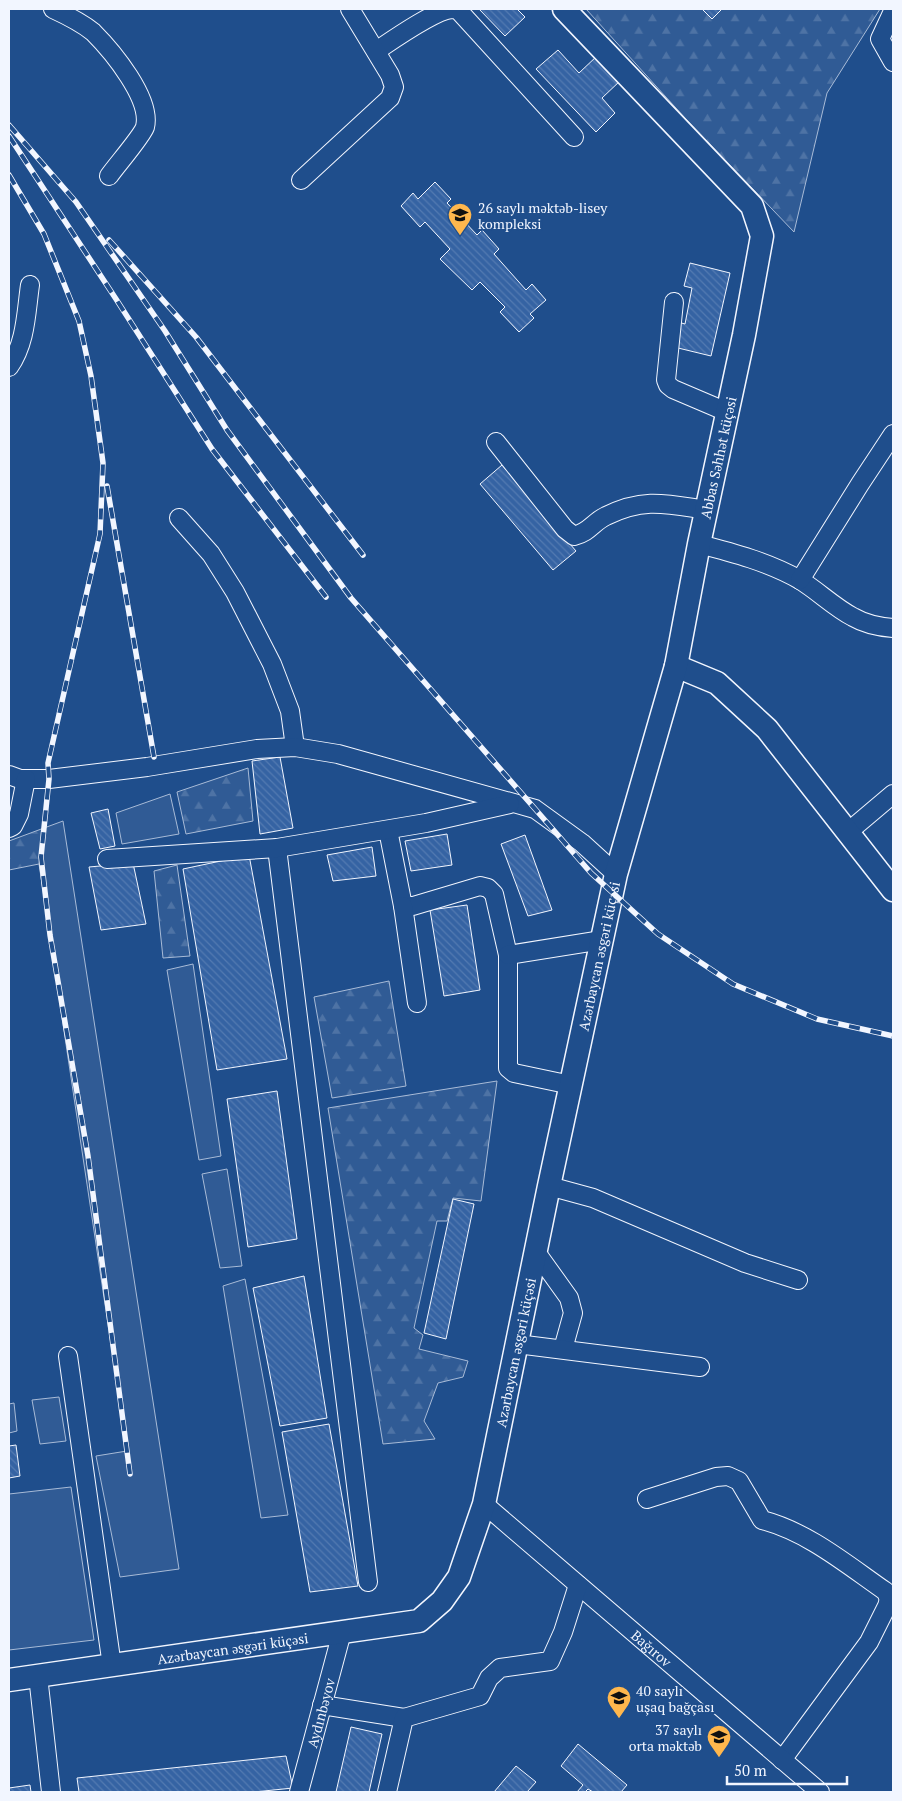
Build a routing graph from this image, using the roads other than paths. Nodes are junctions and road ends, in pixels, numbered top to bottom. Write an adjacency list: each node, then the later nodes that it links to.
1 (53, 9): 8 (street)
2 (350, 9): 5 (street)
3 (564, 9): 13 (main road, Abbas Səhhət küçəsi)
4 (893, 10): 6 (street)
5 (376, 50): 7 (street); 9 (street)
6 (893, 62)
7 (574, 138)
8 (109, 176)
9 (301, 180)
10 (30, 285): 12 (street)
11 (674, 302): 13 (street)
12 (9, 366)
13 (727, 412): 16 (main road, Abbas Səhhət küçəsi)
14 (893, 434): 19 (street)
15 (496, 442): 16 (street)
16 (706, 510): 18 (main road, Abbas Səhhət küçəsi)
17 (179, 518): 22 (street)
18 (699, 544): 19 (street); 21 (main road, Abbas Səhhət küçəsi)
19 (800, 580): 20 (street)
20 (893, 628)
21 (676, 666): 29 (main road); 32 (main road, Azərbaycan əsgəri küçəsi)
22 (295, 747): 24 (street); 26 (street)
23 (9, 775): 24 (street)
24 (26, 779): 27 (street)
25 (893, 794): 29 (street)
26 (513, 803): 28 (street); 32 (street)
27 (9, 828)
28 (388, 830): 30 (street); 34 (street)
29 (848, 832): 33 (main road)
30 (277, 848): 31 (street); 48 (street)
31 (107, 859)
32 (616, 874): 35 (main road, Azərbaycan əsgəri küçəsi)
33 (893, 890)
34 (403, 906): 36 (street); 37 (street)
35 (602, 940): 36 (street); 38 (main road, Azərbaycan əsgəri küçəsi)
36 (508, 955): 38 (street)
37 (417, 1003)
38 (571, 1085): 39 (main road, Azərbaycan əsgəri küçəsi)
39 (549, 1186): 40 (main road, Azərbaycan əsgəri küçəsi); 41 (street)
40 (536, 1252): 42 (main road, Azərbaycan əsgəri küçəsi); 43 (street)
41 (798, 1280)
42 (517, 1344): 43 (street); 47 (main road, Azərbaycan əsgəri küçəsi)
43 (562, 1350): 45 (street)
44 (68, 1356): 51 (street)
45 (700, 1367)
46 (647, 1499): 56 (street)
47 (484, 1504): 49 (street, Bağırov); 50 (main road, Azərbaycan əsgəri küçəsi)
48 (368, 1582)
49 (578, 1585): 55 (street); 56 (street, Bağırov)
50 (342, 1632): 51 (main road, Azərbaycan əsgəri küçəsi); 54 (street, Aydınbəyov)
51 (112, 1666): 52 (main road, Azərbaycan əsgəri küçəsi)
52 (38, 1676): 53 (main road, Azərbaycan əsgəri küçəsi); 57 (street)
53 (9, 1680)
54 (322, 1705): 55 (street); 58 (street, Aydınbəyov)
55 (404, 1718): 59 (street)
56 (782, 1760): 60 (street, Bağırov)
57 (50, 1792)
58 (299, 1792)
59 (387, 1792)
60 (820, 1792)

